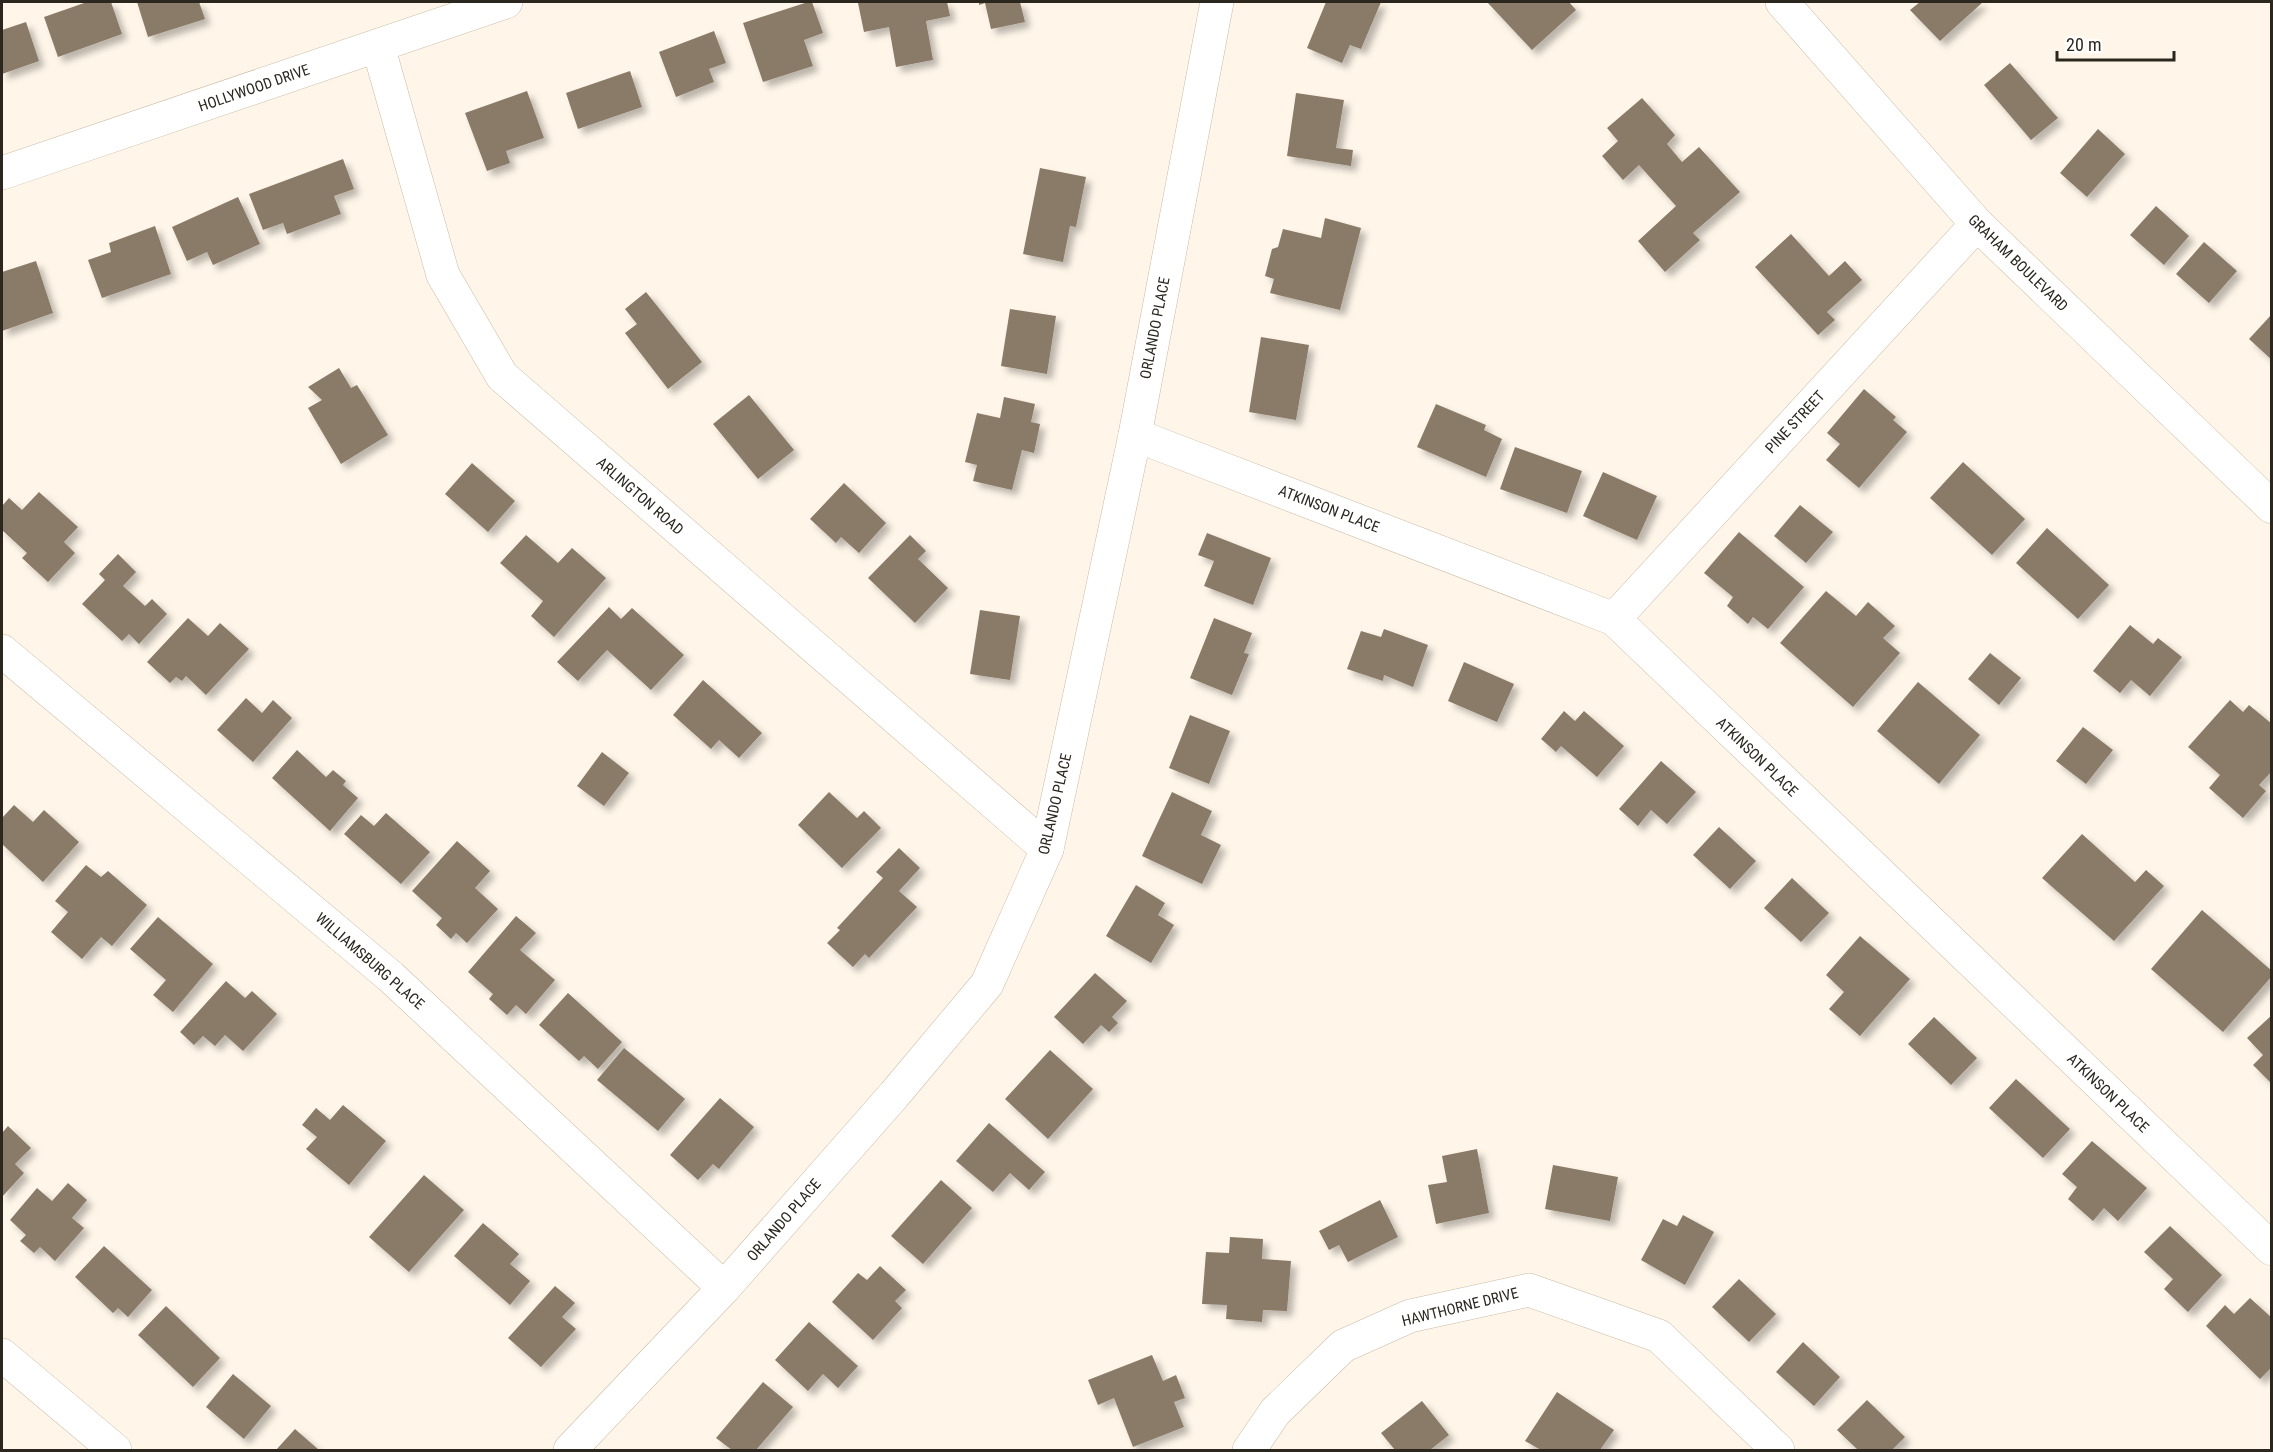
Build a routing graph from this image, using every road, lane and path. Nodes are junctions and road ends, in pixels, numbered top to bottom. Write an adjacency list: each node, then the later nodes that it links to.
1 (506, 2): 4 (street, HOLLYWOOD DRIVE)
2 (1217, 2): 7 (street, ORLANDO PLACE)
3 (1782, 2): 6 (street, GRAHAM BOULEVARD)
4 (378, 46): 5 (street, HOLLYWOOD DRIVE); 11 (street, ARLINGTON ROAD)
5 (2, 173)
6 (1977, 224): 8 (street, GRAHAM BOULEVARD); 9 (street, PINE STREET)
7 (1135, 435): 9 (street, ATKINSON PLACE); 11 (street, ORLANDO PLACE)
8 (2271, 507)
9 (1614, 620): 12 (street, ATKINSON PLACE)
10 (2, 651): 13 (street, WILLIAMSBURG PLACE)
11 (1047, 849): 13 (street, ORLANDO PLACE)
12 (2271, 1249)
13 (724, 1288): 16 (street, ORLANDO PLACE)
14 (2, 1355): 15 (street)
15 (115, 1450)
16 (570, 1450)
17 (1249, 1450): 18 (street, HAWTHORNE DRIVE)
18 (1778, 1450)

